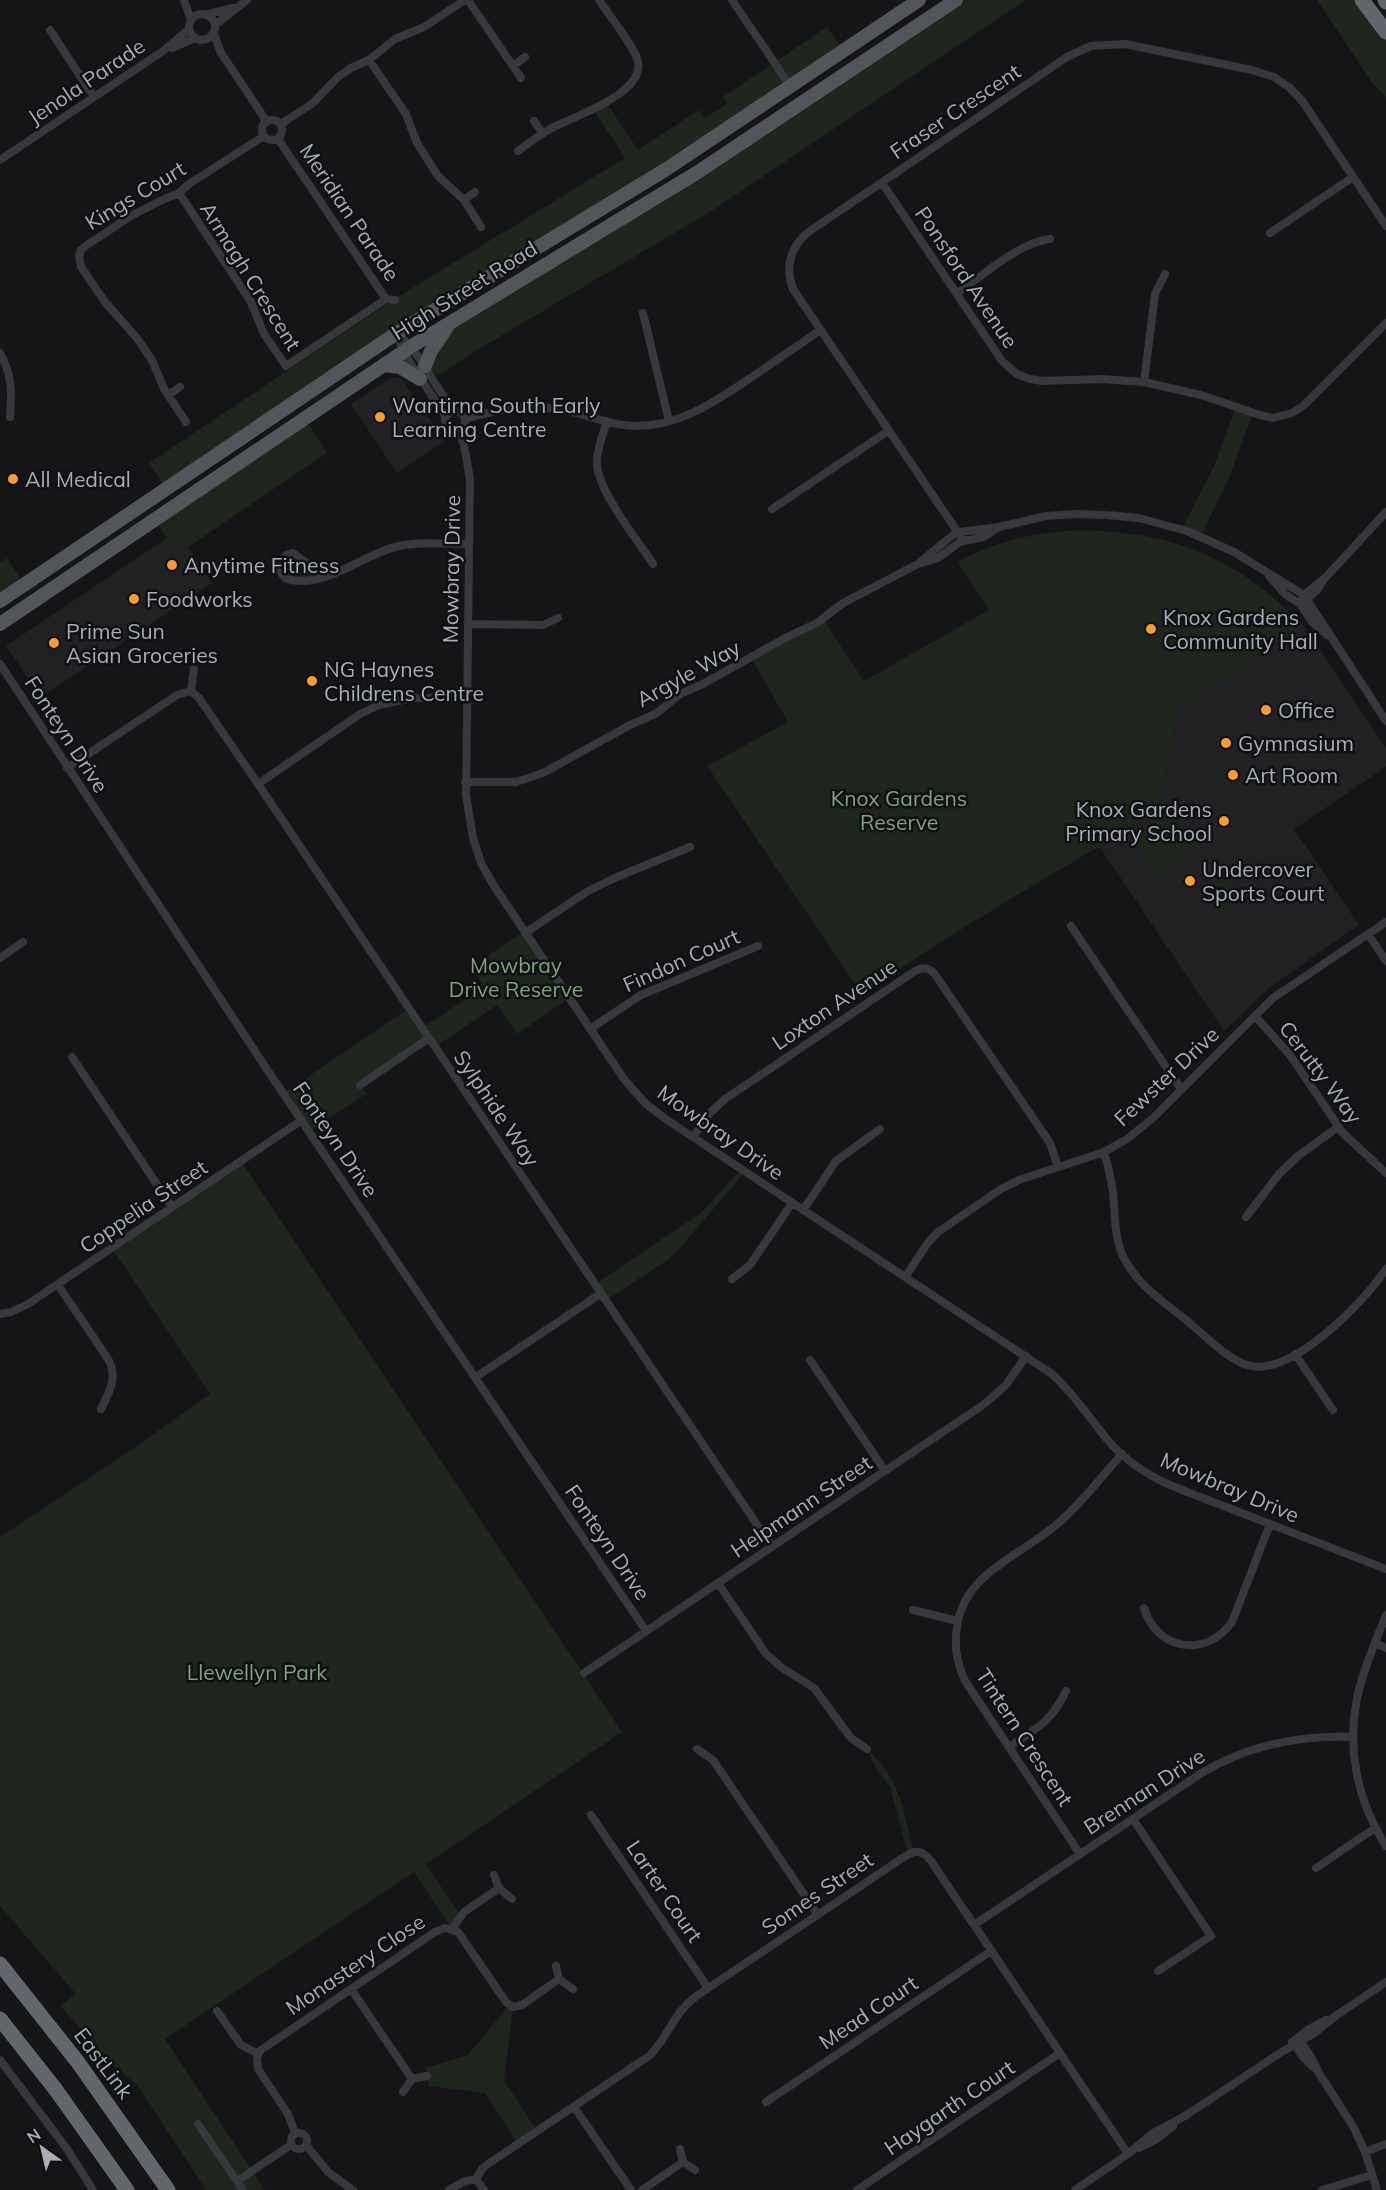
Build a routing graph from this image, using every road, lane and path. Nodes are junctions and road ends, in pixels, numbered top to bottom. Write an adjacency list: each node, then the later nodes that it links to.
1 (185, 0): 10 (street); 11 (street)
2 (247, 0): 9 (street)
3 (467, 0): 19 (street); 20 (street)
4 (599, 0): 27 (street)
5 (732, 0): 22 (street)
6 (919, 0): 22 (main road, High Street Road)
7 (956, 0): 40 (main road, High Street Road)
8 (1362, 0): 14 (highway)
9 (236, 7): 10 (street); 12 (street)
10 (206, 14): 11 (street, Jenola Parade); 12 (street)
11 (190, 25): 15 (street); 16 (street, Jenola Parade)
12 (215, 29): 15 (street, Jenola Parade); 17 (street)
13 (50, 30): 23 (street)
14 (1386, 32)
15 (200, 39): 16 (street, Jenola Parade); 17 (street)
16 (163, 51): 23 (street, Jenola Parade)
17 (220, 53): 25 (street)
18 (525, 57): 20 (street)
19 (369, 60): 26 (street); 36 (street)
20 (513, 66): 21 (street)
21 (521, 78)
22 (790, 86): 37 (main road, High Street Road)
23 (94, 97): 31 (street, Jenola Parade)
24 (534, 121): 27 (street)
25 (267, 122): 26 (street); 28 (street)
26 (281, 124): 29 (street)
27 (543, 134): 30 (street)
28 (264, 136): 29 (street); 35 (street, Kings Court)
29 (278, 139): 45 (street, Meridian Parade)
30 (518, 151)
31 (0, 160)
32 (1353, 177): 33 (street, Fraser Crescent); 38 (street, Fraser Crescent); 41 (street)
33 (882, 183): 44 (street, Ponsford Avenue); 49 (street, Fraser Crescent)
34 (475, 192): 36 (street)
35 (179, 193): 45 (street, Armagh Crescent); 57 (street, Kings Court)
36 (464, 200): 39 (street)
37 (584, 220): 40 (main road); 50 (main road, High Street Road)
38 (1386, 226)
39 (481, 227)
40 (603, 230): 47 (main road, High Street Road)
41 (1270, 233)
42 (1050, 239): 44 (street)
43 (1165, 274): 55 (street)
44 (957, 293): 55 (street, Ponsford Avenue)
45 (391, 299)
46 (643, 313): 64 (street)
47 (452, 321): 51 (main road, High Street Road); 54 (main road)
48 (1386, 323): 55 (street, Ponsford Avenue)
49 (820, 330): 64 (street); 66 (street, Fraser Crescent)
50 (397, 333): 51 (street); 70 (main road, High Street Road)
51 (408, 349): 53 (main road, High Street Road); 54 (street); 54 (street)
52 (0, 353): 59 (street)
53 (384, 365): 54 (main road); 69 (main road, High Street Road)
54 (423, 373): 58 (street); 60 (street)
55 (1144, 382)
56 (180, 387): 57 (street)
57 (168, 395): 63 (street, Kings Court)
58 (456, 411): 60 (street); 61 (street)
59 (10, 417)
60 (446, 417): 65 (street)
61 (465, 419): 62 (street); 65 (street)
62 (607, 421): 64 (street); 73 (street)
63 (186, 422)
64 (669, 422)
65 (459, 430): 72 (street, Mowbray Drive)
66 (888, 431): 67 (street); 71 (street, Fraser Crescent)
67 (772, 509)
68 (1386, 512): 75 (street)
69 (161, 515): 70 (main road); 78 (main road, High Street Road)
70 (126, 516): 76 (main road, High Street Road)
71 (958, 538): 75 (street); 86 (street, Argyle Way)
72 (469, 544): 74 (street); 79 (street, Mowbray Drive)
73 (653, 564)
74 (329, 574): 74 (street)
75 (1304, 600): 84 (street)
76 (0, 601)
77 (558, 618): 79 (street)
78 (0, 624)
79 (468, 624): 83 (street, Mowbray Drive)
80 (0, 664): 85 (street, Fonteyn Drive)
81 (194, 669): 82 (street)
82 (190, 692): 85 (street); 87 (street, Sylphide Way)
83 (466, 698): 86 (street, Mowbray Drive); 87 (street)
84 (1386, 721)
85 (67, 768): 103 (street, Fonteyn Drive)
86 (465, 782): 91 (street, Mowbray Drive)
87 (258, 784): 99 (street, Sylphide Way)
88 (690, 847): 91 (street)
89 (1386, 922): 92 (street, Fewster Drive)
90 (1071, 926): 102 (street)
91 (525, 933): 98 (street, Mowbray Drive)
92 (1368, 934): 96 (street); 97 (street, Fewster Drive)
93 (23, 942): 95 (street)
94 (758, 946): 98 (street, Findon Court)
95 (0, 958)
96 (1386, 961)
97 (1255, 1016): 102 (street, Fewster Drive); 104 (street, Cerutty Way)
98 (590, 1029): 106 (street, Mowbray Drive)
99 (429, 1038): 101 (street); 118 (street, Sylphide Way)
100 (72, 1057): 111 (street)
101 (360, 1085)
102 (1181, 1089): 107 (street, Fewster Drive)
103 (302, 1120): 111 (street, Coppelia Street); 123 (street, Fonteyn Drive)
104 (1338, 1127): 109 (street, Cerutty Way); 113 (street)
105 (880, 1129): 112 (street)
106 (693, 1137): 108 (street, Loxton Avenue); 110 (street, Mowbray Drive)
107 (1104, 1152): 108 (street, Fewster Drive); 120 (street)
108 (1058, 1167): 115 (street, Fewster Drive)
109 (1386, 1173)
110 (792, 1203): 112 (street, Mowbray Drive); 116 (street)
111 (172, 1207): 117 (street, Coppelia Street)
112 (803, 1210): 115 (street, Mowbray Drive)
113 (1246, 1217)
114 (1386, 1269): 120 (street)
115 (905, 1277): 121 (street, Mowbray Drive)
116 (732, 1279)
117 (58, 1285): 119 (street, Coppelia Street); 124 (street)
118 (600, 1294): 123 (street); 129 (street, Sylphide Way)
119 (0, 1314)
120 (1295, 1354): 125 (street)
121 (1026, 1356): 126 (street, Mowbray Drive); 127 (street, Helpmann Street)
122 (810, 1360): 127 (street)
123 (476, 1377): 136 (street, Fonteyn Drive)
124 (101, 1409)
125 (1333, 1410)
126 (1122, 1454): 128 (street, Mowbray Drive); 135 (street, Tintern Crescent)
127 (885, 1471): 129 (street, Helpmann Street)
128 (1270, 1524): 130 (street, Mowbray Drive); 132 (street)
129 (772, 1547): 131 (street, Helpmann Street)
130 (1386, 1569)
131 (718, 1583): 136 (street, Helpmann Street); 144 (street)
132 (1144, 1608)
133 (913, 1610): 135 (street)
134 (1386, 1615): 137 (street)
135 (958, 1622): 142 (street, Tintern Crescent)
136 (646, 1631): 139 (street, Helpmann Street)
137 (1375, 1643): 138 (street); 141 (street)
138 (1386, 1648)
139 (584, 1673)
140 (1066, 1691): 142 (street)
141 (1353, 1737): 146 (street, Brennan Drive); 147 (street)
142 (1009, 1747): 149 (street, Tintern Crescent)
143 (697, 1749): 154 (street)
144 (867, 1749)
145 (591, 1815): 163 (street, Larter Court)
146 (1133, 1819): 149 (street, Brennan Drive); 160 (street)
147 (1375, 1828): 148 (street); 150 (street)
148 (1386, 1846)
149 (1080, 1854): 155 (street, Brennan Drive)
150 (1316, 1868)
151 (494, 1875): 152 (street)
152 (499, 1888): 153 (street); 156 (street)
153 (512, 1899)
154 (818, 1915): 155 (street, Somes Street); 163 (street, Somes Street)
155 (974, 1925): 157 (street, Somes Street)
156 (452, 1929): 161 (street, Monastery Close); 164 (street, Monastery Close)
157 (991, 1951): 169 (street, Somes Street); 175 (street, Mead Court)
158 (0, 1964): 192 (highway, EastLink)
159 (556, 1966): 161 (street)
160 (1158, 1971)
161 (559, 1979): 165 (street)
162 (1386, 1982): 168 (street)
163 (708, 1988): 176 (street, Somes Street)
164 (351, 1989): 170 (street, Monastery Close); 173 (street)
165 (573, 1989)
166 (218, 2011): 170 (street)
167 (0, 2019): 191 (highway)
168 (1297, 2042): 183 (street); 184 (street)
169 (1060, 2053): 184 (street, Somes Street); 199 (street, Haygarth Court)
170 (259, 2054): 178 (street)
171 (0, 2060): 190 (street)
172 (427, 2076): 173 (street)
173 (412, 2079): 174 (street)
174 (403, 2092)
175 (766, 2102)
176 (574, 2107): 188 (street, Somes Street); 197 (street)
177 (198, 2124): 189 (street)
178 (296, 2133): 180 (street); 181 (street)
179 (1386, 2144): 183 (street)
180 (291, 2145): 181 (street); 189 (street)
181 (306, 2145): 194 (street)
182 (680, 2149): 185 (street)
183 (1365, 2152): 187 (street)
184 (1128, 2154): 200 (street)
185 (683, 2162): 186 (street); 198 (street)
186 (695, 2170)
187 (1372, 2175): 201 (street); 202 (street)
188 (476, 2179): 195 (street, Somes Street); 196 (street)
189 (237, 2181): 193 (street)
190 (93, 2190)
191 (127, 2190)
192 (168, 2190)
193 (243, 2190)
194 (353, 2190)
195 (449, 2190)
196 (484, 2190)
197 (631, 2190)
198 (642, 2190)
199 (857, 2190)
200 (1075, 2190)
201 (1322, 2190)
202 (1377, 2190)

